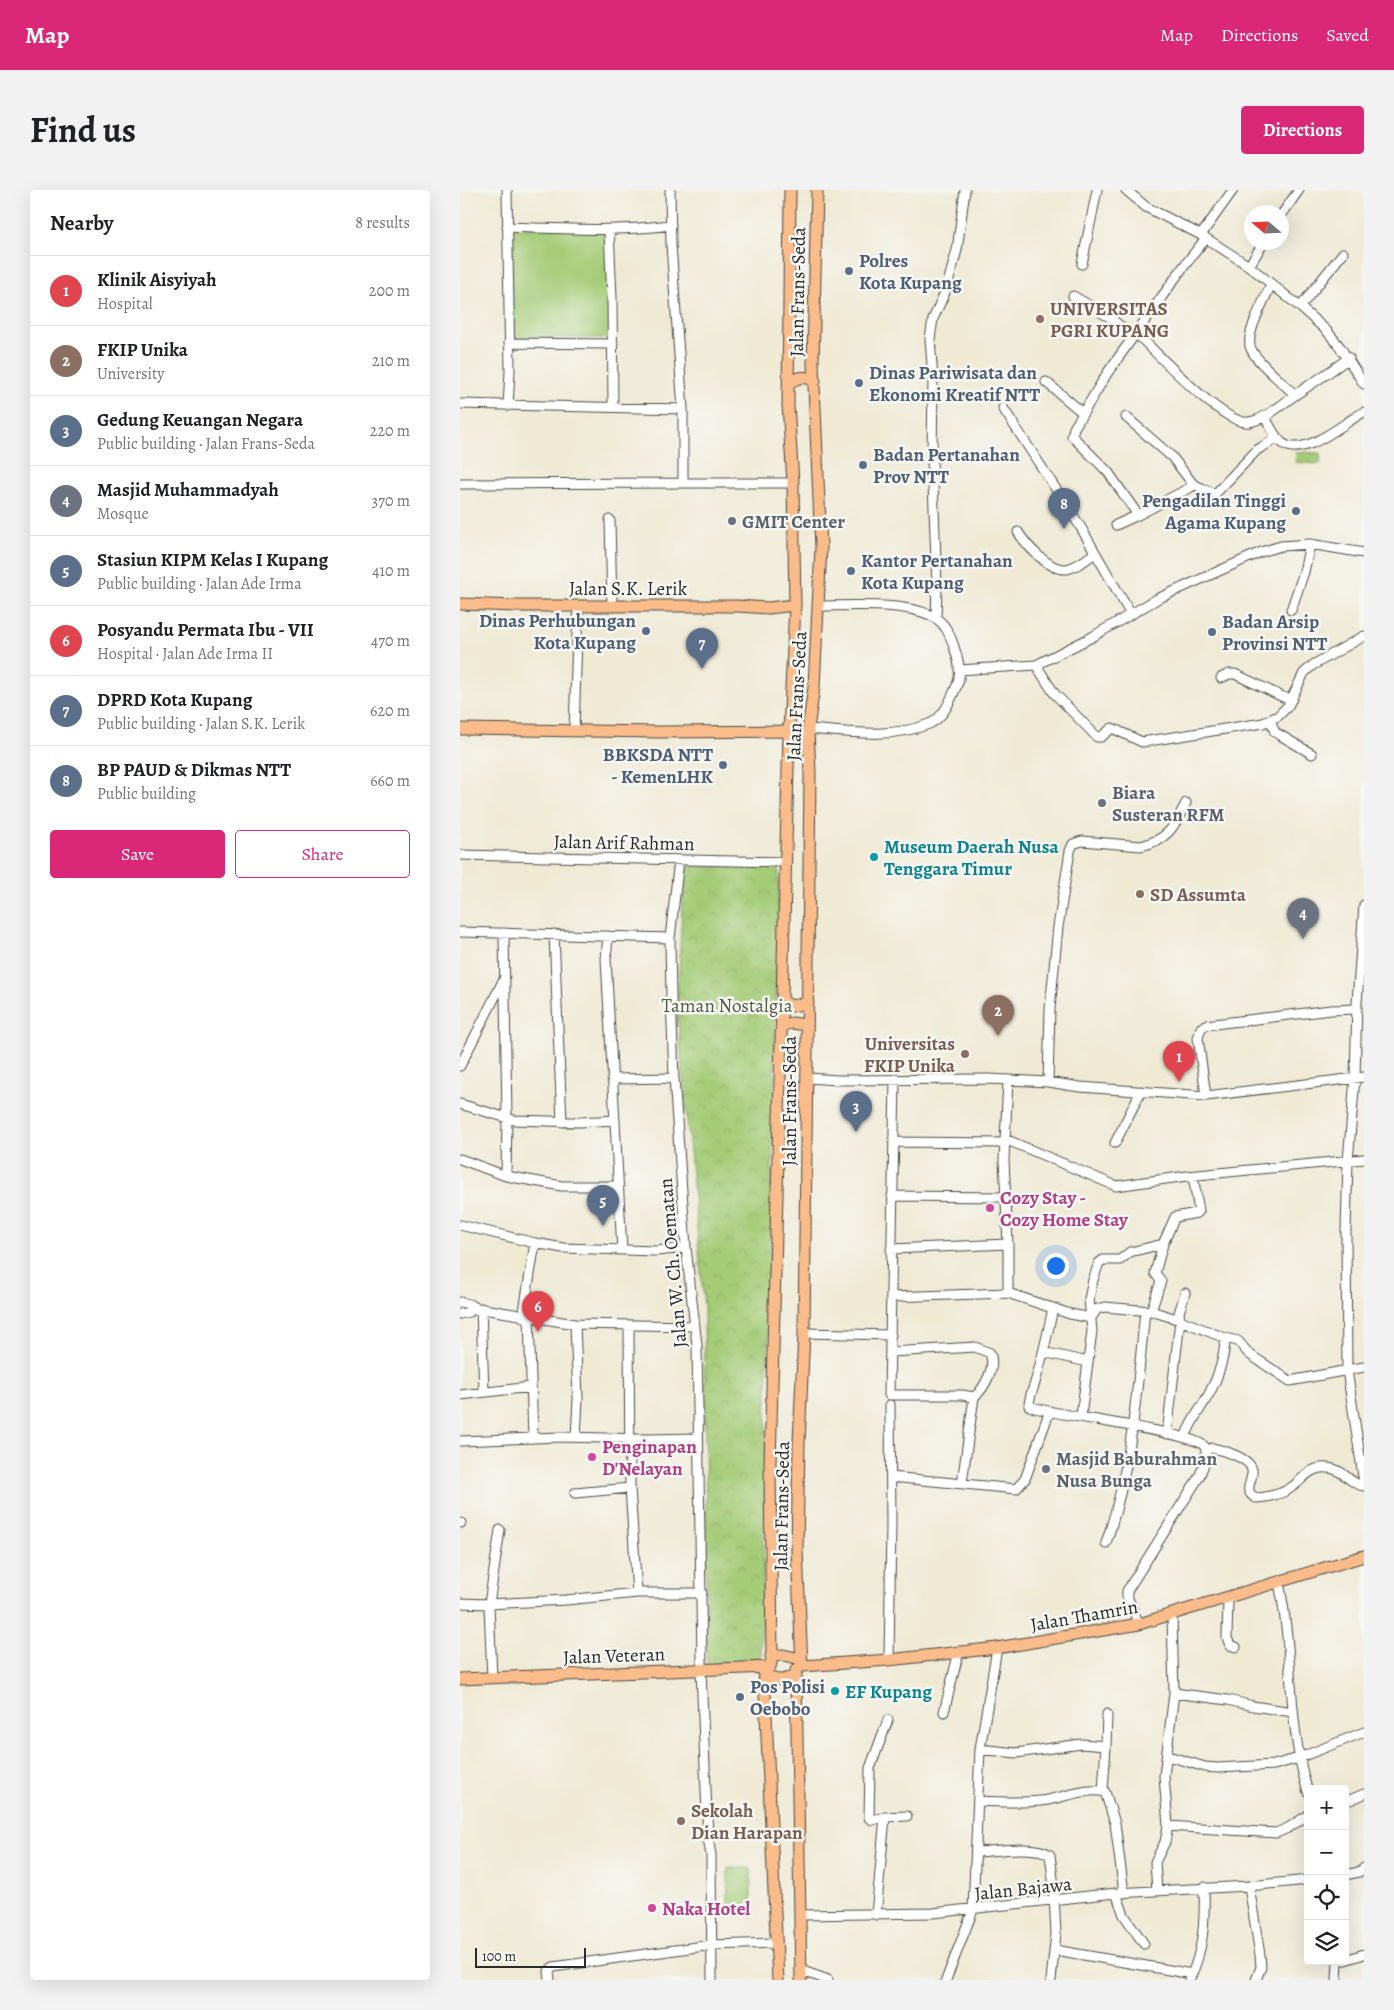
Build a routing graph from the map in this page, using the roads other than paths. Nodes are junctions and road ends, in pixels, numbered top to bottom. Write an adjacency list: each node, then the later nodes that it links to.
1 (507, 190): 12 (street)
2 (670, 190): 11 (street)
3 (790, 190): 27 (main road, Jalan Frans-Seda)
4 (817, 190): 26 (main road, Jalan Frans-Seda)
5 (965, 190): 61 (street)
6 (1097, 190): 17 (street)
7 (1126, 190): 14 (street)
8 (1233, 190): 14 (street)
9 (1299, 190): 10 (street)
10 (1288, 205)
11 (671, 225): 13 (street); 37 (street)
12 (507, 227): 13 (street); 23 (street)
13 (608, 230): 24 (street)
14 (1204, 236): 18 (street); 22 (street)
15 (1259, 250): 18 (street)
16 (1343, 253): 21 (street)
17 (1082, 264)
18 (1249, 266): 19 (street)
19 (1271, 284): 21 (street); 32 (street)
20 (1073, 296): 22 (street)
21 (1300, 307): 25 (street)
22 (1134, 335): 39 (street); 40 (street)
23 (509, 343): 24 (street); 34 (street)
24 (613, 344): 35 (street)
25 (1349, 358): 31 (street); 32 (street)
26 (813, 363): 27 (main road); 28 (main road, Jalan Frans-Seda)
27 (790, 365): 30 (main road, Jalan Frans-Seda)
28 (815, 381): 30 (main road); 58 (main road, Jalan Frans-Seda)
29 (1046, 382): 39 (street)
30 (789, 383): 43 (main road, Jalan Frans-Seda)
31 (1364, 384)
32 (1296, 394): 40 (street)
33 (460, 404): 34 (street)
34 (508, 406): 35 (street)
35 (613, 407): 37 (street)
36 (1003, 408): 52 (street)
37 (683, 409): 45 (street)
38 (1364, 412): 42 (street)
39 (1083, 413): 47 (street)
40 (1264, 416): 42 (street)
41 (1126, 417): 46 (street)
42 (1278, 438): 46 (street)
43 (793, 483): 45 (street); 55 (main road, Jalan Frans-Seda)
44 (460, 484): 45 (street)
45 (683, 484)
46 (1195, 485): 47 (street)
47 (1138, 515): 49 (street)
48 (610, 520): 57 (street)
49 (1116, 525)
50 (1018, 532): 52 (street)
51 (1310, 544): 53 (street); 59 (street); 60 (street)
52 (1095, 553): 60 (street)
53 (1364, 553)
54 (460, 604): 56 (main road, Jalan S.K. Lerik)
55 (795, 605): 57 (main road, Jalan S.K. Lerik); 71 (main road, Jalan Frans-Seda)
56 (578, 606): 57 (main road, Jalan S.K. Lerik); 70 (street)
57 (612, 606)
58 (818, 606): 61 (street); 69 (main road, Jalan Frans-Seda)
59 (1291, 610)
60 (1130, 613): 63 (street)
61 (936, 618): 64 (street)
62 (1364, 636): 66 (street)
63 (1036, 665): 64 (street); 67 (street)
64 (959, 670): 69 (street)
65 (1222, 678): 66 (street)
66 (1292, 699): 67 (street)
67 (1270, 720): 72 (street)
68 (460, 728): 70 (main road)
69 (808, 729): 85 (main road, Jalan Frans-Seda)
70 (574, 731): 71 (main road)
71 (789, 731): 76 (main road, Jalan Frans-Seda)
72 (1312, 754)
73 (1186, 802): 96 (street)
74 (460, 854): 75 (street, Jalan Arif Rahman)
75 (679, 860): 76 (street, Jalan Arif Rahman); 82 (street, Jalan W. Ch. Oematan)
76 (786, 862): 84 (main road, Jalan Frans-Seda)
77 (1364, 905): 86 (street)
78 (460, 932): 79 (street)
79 (504, 933): 80 (street); 83 (street)
80 (554, 934): 81 (street); 102 (street)
81 (608, 936): 82 (street); 94 (street)
82 (670, 938): 90 (street, Jalan W. Ch. Oematan)
83 (505, 976): 89 (street); 100 (street)
84 (783, 1001): 85 (main road); 87 (main road, Jalan Frans-Seda)
85 (808, 1003): 88 (main road, Jalan Frans-Seda)
86 (1359, 1005): 92 (street); 98 (street)
87 (782, 1025): 88 (main road); 181 (main road, Jalan Frans-Seda)
88 (807, 1025): 91 (main road, Jalan Frans-Seda)
89 (460, 1066)
90 (674, 1078): 94 (street); 118 (street, Jalan W. Ch. Oematan)
91 (807, 1078): 93 (street); 135 (main road, Jalan Frans-Seda)
92 (1360, 1078): 98 (street); 108 (street)
93 (895, 1079): 95 (street); 104 (street)
94 (612, 1080): 101 (street)
95 (1008, 1081): 96 (street); 103 (street)
96 (1048, 1082): 97 (street)
97 (1141, 1091): 98 (street); 105 (street)
98 (1206, 1096)
99 (460, 1104): 100 (street)
100 (508, 1119): 102 (street); 109 (street)
101 (615, 1120): 102 (street); 111 (street)
102 (562, 1122)
103 (1005, 1141): 104 (street); 110 (street); 113 (street)
104 (894, 1142): 112 (street)
105 (1115, 1143)
106 (460, 1159): 109 (street)
107 (1364, 1159): 108 (street)
108 (1348, 1161): 110 (street); 142 (street)
109 (506, 1176): 111 (street)
110 (1193, 1176): 117 (street)
111 (619, 1186): 120 (street)
112 (892, 1196): 113 (street); 119 (street)
113 (1005, 1197): 116 (street)
114 (460, 1225): 115 (street)
115 (535, 1243): 120 (street); 129 (street)
116 (1008, 1244): 119 (street); 121 (street)
117 (1162, 1244): 127 (street); 130 (street)
118 (686, 1248): 120 (street); 134 (street, Jalan W. Ch. Oematan)
119 (892, 1249): 123 (street)
120 (622, 1250)
121 (1008, 1293): 123 (street); 126 (street)
122 (1185, 1293): 131 (street)
123 (891, 1297): 136 (street)
124 (460, 1302): 125 (street)
125 (479, 1308): 128 (street); 129 (street); 144 (street)
126 (1053, 1308): 130 (street); 139 (street)
127 (1148, 1311): 130 (street); 131 (street); 150 (street)
128 (460, 1314)
129 (526, 1317): 132 (street); 143 (street)
130 (1091, 1318): 140 (street)
131 (1180, 1320): 137 (street); 151 (street)
132 (575, 1324): 133 (street); 152 (street)
133 (629, 1326): 134 (street); 154 (street)
134 (694, 1326): 155 (street, Jalan W. Ch. Oematan)
135 (804, 1333): 136 (street); 180 (main road, Jalan Frans-Seda)
136 (891, 1335): 138 (street)
137 (1225, 1338): 142 (street); 156 (street)
138 (891, 1352): 146 (street); 146 (street)
139 (1044, 1352): 140 (street); 148 (street)
140 (1088, 1362): 149 (street)
141 (1364, 1367): 142 (street)
142 (1347, 1370): 161 (street)
143 (531, 1387): 144 (street); 153 (street)
144 (484, 1392): 145 (street)
145 (460, 1395)
146 (974, 1397): 160 (street)
147 (890, 1405): 159 (street)
148 (1049, 1412): 149 (street); 160 (street)
149 (1081, 1416): 150 (street)
150 (1134, 1428): 151 (street); 165 (street)
151 (1167, 1434): 156 (street)
152 (576, 1437): 153 (street); 154 (street)
153 (533, 1438): 157 (street)
154 (629, 1438): 155 (street); 162 (street)
155 (697, 1438): 169 (street, Jalan W. Ch. Oematan)
156 (1185, 1438): 174 (street)
157 (460, 1441)
158 (1212, 1448): 161 (street)
159 (892, 1477): 160 (street); 178 (street)
160 (962, 1483)
161 (1364, 1485)
162 (630, 1488): 163 (street); 168 (street)
163 (575, 1493)
164 (500, 1530): 172 (street)
165 (1106, 1543)
166 (1364, 1556): 167 (main road, Jalan Thamrin)
167 (1279, 1583): 170 (main road, Jalan Thamrin); 186 (street)
168 (637, 1593): 169 (street); 172 (street)
169 (702, 1593): 179 (street, Jalan W. Ch. Oematan)
170 (1228, 1598): 173 (main road, Jalan Thamrin); 175 (street)
171 (460, 1603): 172 (street)
172 (489, 1604): 182 (street)
173 (1172, 1616): 174 (main road, Jalan Thamrin); 184 (street)
174 (1139, 1624): 176 (main road, Jalan Thamrin)
175 (1236, 1647)
176 (997, 1648): 177 (main road, Jalan Thamrin); 191 (street)
177 (959, 1651): 178 (main road, Jalan Thamrin); 185 (street)
178 (889, 1660): 180 (main road, Jalan Thamrin)
179 (702, 1666): 181 (main road, Jalan Veteran); 182 (main road, Jalan Veteran); 217 (street, Jalan W. Ch. Oematan)
180 (799, 1666): 181 (main road); 181 (main road); 214 (main road, Jalan Frans-Seda)
181 (769, 1667): 215 (main road, Jalan Frans-Seda)
182 (492, 1678): 183 (main road, Jalan Veteran)
183 (460, 1679)
184 (1174, 1693): 186 (street); 192 (street)
185 (944, 1712)
186 (1293, 1712): 193 (street)
187 (1107, 1714): 190 (street)
188 (888, 1720): 200 (street)
189 (1364, 1732): 193 (street)
190 (1106, 1746): 191 (street); 195 (street)
191 (980, 1748): 198 (street)
192 (1168, 1756): 193 (street); 202 (street)
193 (1299, 1758): 194 (street)
194 (1306, 1785)
195 (1103, 1791): 198 (street); 210 (street)
196 (1364, 1794): 197 (street)
197 (1349, 1800)
198 (978, 1801): 203 (street)
199 (907, 1816): 200 (street)
200 (885, 1817): 213 (street)
201 (1304, 1818): 202 (street)
202 (1168, 1826): 209 (street)
203 (977, 1852): 211 (street); 212 (street)
204 (1364, 1868): 205 (street)
205 (1349, 1874)
206 (1304, 1880): 207 (street, Jalan Bajawa)
207 (1249, 1886): 208 (street, Jalan Bajawa); 230 (street)
208 (1204, 1888): 209 (street, Jalan Bajawa); 223 (street)
209 (1157, 1891): 210 (street, Jalan Bajawa)
210 (1120, 1893): 211 (street, Jalan Bajawa); 216 (street)
211 (1055, 1901): 212 (street, Jalan Bajawa); 218 (street)
212 (974, 1910): 213 (street, Jalan Bajawa); 224 (street)
213 (876, 1914): 214 (street, Jalan Bajawa)
214 (800, 1916): 222 (main road, Jalan Frans-Seda)
215 (776, 1943): 217 (street); 227 (main road, Jalan Frans-Seda)
216 (1144, 1944)
217 (712, 1945): 225 (street); 226 (street, Jalan W. Ch. Oematan)
218 (1055, 1950): 223 (street); 229 (street)
219 (1364, 1954): 220 (street)
220 (1349, 1959)
221 (1340, 1965): 231 (street)
222 (801, 1975): 228 (street)
223 (1191, 1977)
224 (949, 1979)
225 (550, 1980)
226 (712, 1980)
227 (778, 1980)
228 (828, 1980)
229 (1051, 1980)
230 (1256, 1980)
231 (1337, 1980)

